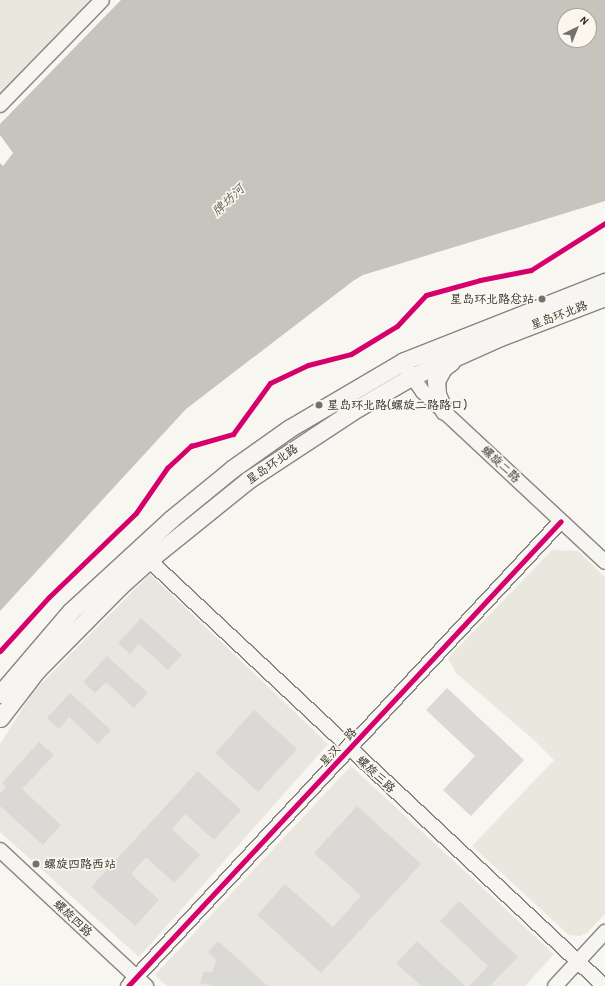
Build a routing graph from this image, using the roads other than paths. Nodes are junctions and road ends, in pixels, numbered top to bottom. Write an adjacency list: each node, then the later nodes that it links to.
1 (102, 0): 2 (street)
2 (0, 105)
3 (605, 282): 6 (main road, 星岛环北路)
4 (605, 297): 5 (main road, 星岛环北路)
5 (461, 355): 7 (main road, 星岛环北路); 8 (main road)
6 (404, 361): 7 (street, 螺旋二路); 12 (main road, 星岛环北路)
7 (411, 377): 8 (street, 螺旋二路); 10 (main road, 星岛环北路)
8 (444, 411): 9 (street, 螺旋二路)
9 (561, 521): 11 (street, 螺旋二路); 14 (street, 星汉一路)
10 (149, 560): 13 (main road, 星岛环北路); 14 (street, 螺旋三路)
11 (605, 562)
12 (0, 694)
13 (0, 718)
14 (350, 749): 17 (street, 螺旋三路); 18 (street, 星汉一路)
15 (0, 850): 18 (street, 螺旋四路)
16 (605, 932): 17 (street)
17 (578, 961): 19 (street); 20 (street, 螺旋三路)
18 (137, 983)
19 (554, 986)
20 (604, 986)

